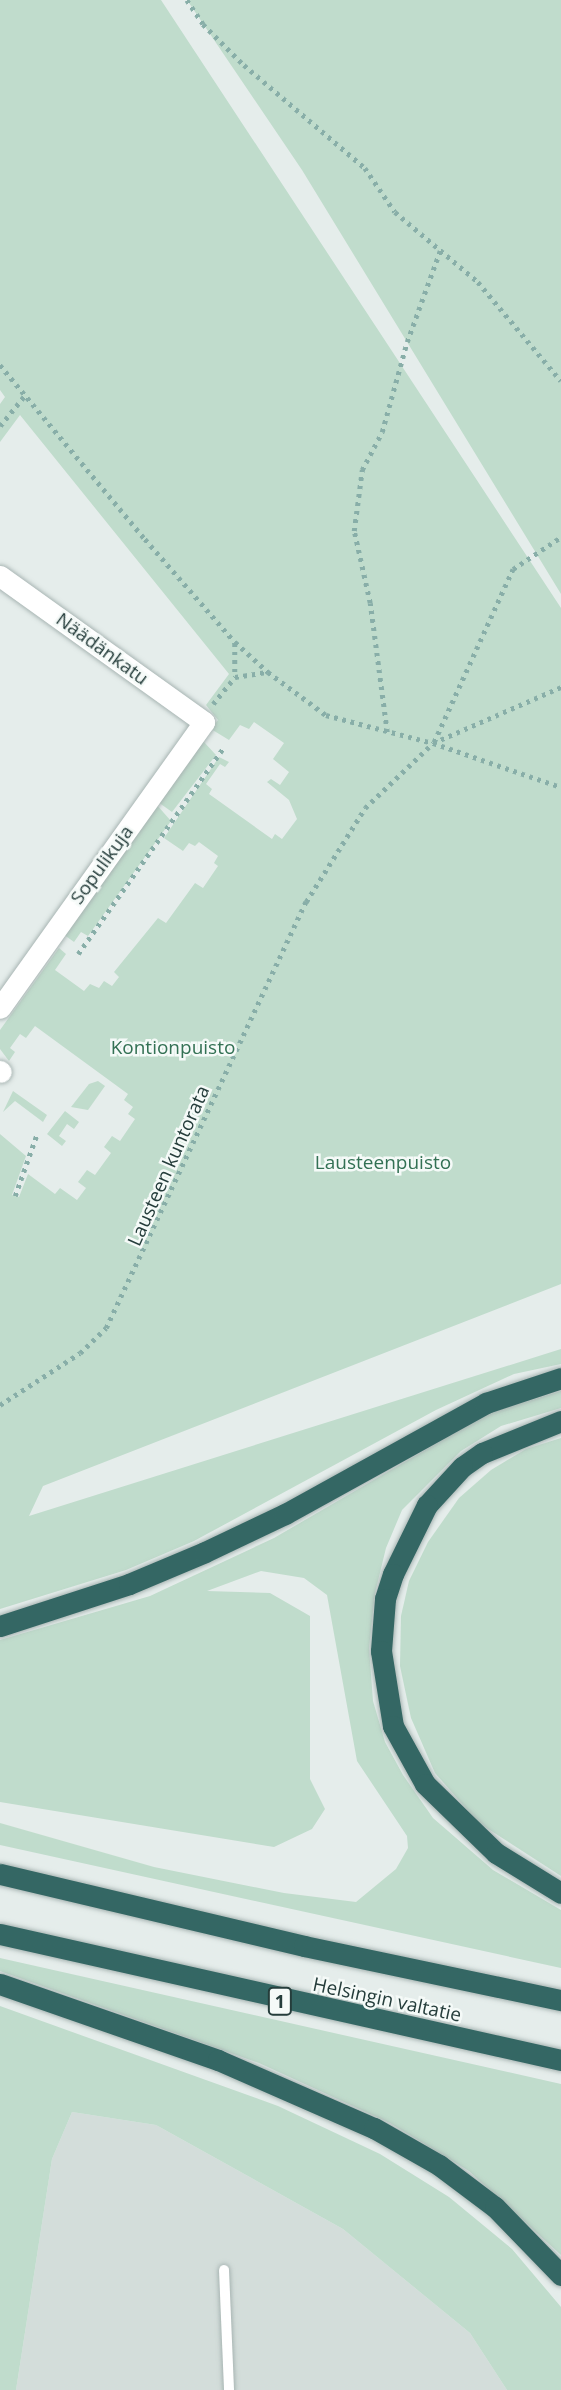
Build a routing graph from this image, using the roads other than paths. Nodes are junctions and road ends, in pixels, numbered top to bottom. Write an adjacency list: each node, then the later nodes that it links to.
1 (0, 576): 2 (street, Näädänkatu)
2 (203, 721): 3 (street, Sopulikuja)
3 (0, 1008)
4 (561, 1378): 6 (highway)
5 (561, 1421): 8 (highway)
6 (0, 1626)
7 (0, 1874): 11 (highway, Helsingin valtatie)
8 (561, 1893)
9 (0, 1934): 12 (highway, Helsingin valtatie / 1)
10 (0, 1984): 14 (highway)
11 (561, 2000)
12 (561, 2060)
13 (224, 2270): 15 (lane)
14 (561, 2276)
15 (229, 2390)

